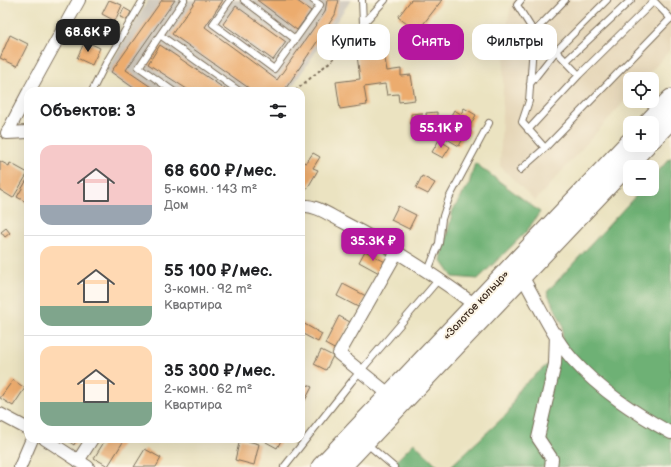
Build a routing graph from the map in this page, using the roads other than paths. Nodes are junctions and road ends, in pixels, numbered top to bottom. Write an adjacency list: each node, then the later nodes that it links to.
1 (79, 0): 26 (street)
2 (143, 0): 27 (lane)
3 (184, 0): 17 (lane)
4 (230, 0): 18 (lane)
5 (244, 0): 18 (lane)
6 (313, 0): 18 (lane)
7 (362, 0): 8 (lane)
8 (385, 0)
9 (521, 0): 15 (lane)
10 (565, 0): 16 (lane)
11 (607, 0): 19 (lane)
12 (631, 0): 23 (lane)
13 (653, 0): 14 (lane); 24 (lane)
14 (670, 17): 39 (lane)
15 (529, 24)
16 (542, 24)
17 (160, 35): 28 (lane); 29 (lane)
18 (295, 40)
19 (557, 50)
20 (557, 52): 23 (lane)
21 (532, 60): 25 (lane)
22 (549, 60): 25 (lane)
23 (566, 62): 24 (lane)
24 (579, 75): 35 (lane)
25 (530, 84): 35 (lane)
26 (32, 87)
27 (94, 87)
28 (167, 87)
29 (233, 87)
30 (671, 99): 32 (highway)
31 (24, 100): 37 (street)
32 (655, 116)
33 (671, 119): 36 (highway)
34 (489, 123): 45 (lane)
35 (528, 130): 39 (lane)
36 (659, 132)
37 (3, 134): 38 (street)
38 (24, 135)
39 (545, 148): 42 (lane)
40 (623, 149): 48 (highway, «Золотое кольцо»)
41 (639, 152): 46 (highway, «Золотое кольцо»)
42 (520, 170)
43 (305, 205): 44 (street)
44 (397, 252): 45 (street); 50 (street)
45 (428, 271): 47 (street)
46 (522, 276): 49 (street); 56 (highway, «Золотое кольцо»)
47 (439, 279): 48 (street); 50 (lane)
48 (475, 305): 51 (highway, «Золотое кольцо»)
49 (556, 334): 54 (street); 67 (street)
50 (362, 372): 51 (street); 55 (lane)
51 (390, 395): 64 (highway, «Золотое кольцо»)
52 (0, 414): 53 (street)
53 (24, 427)
54 (671, 433)
55 (305, 441)
56 (364, 442): 65 (highway, «Золотое кольцо»); 66 (lane)
57 (30, 443): 62 (street)
58 (51, 443): 61 (street)
59 (91, 443): 61 (street)
60 (304, 443): 63 (lane)
61 (83, 464)
62 (20, 467)
63 (284, 467)
64 (321, 467)
65 (341, 467)
66 (394, 467)
67 (552, 467)

